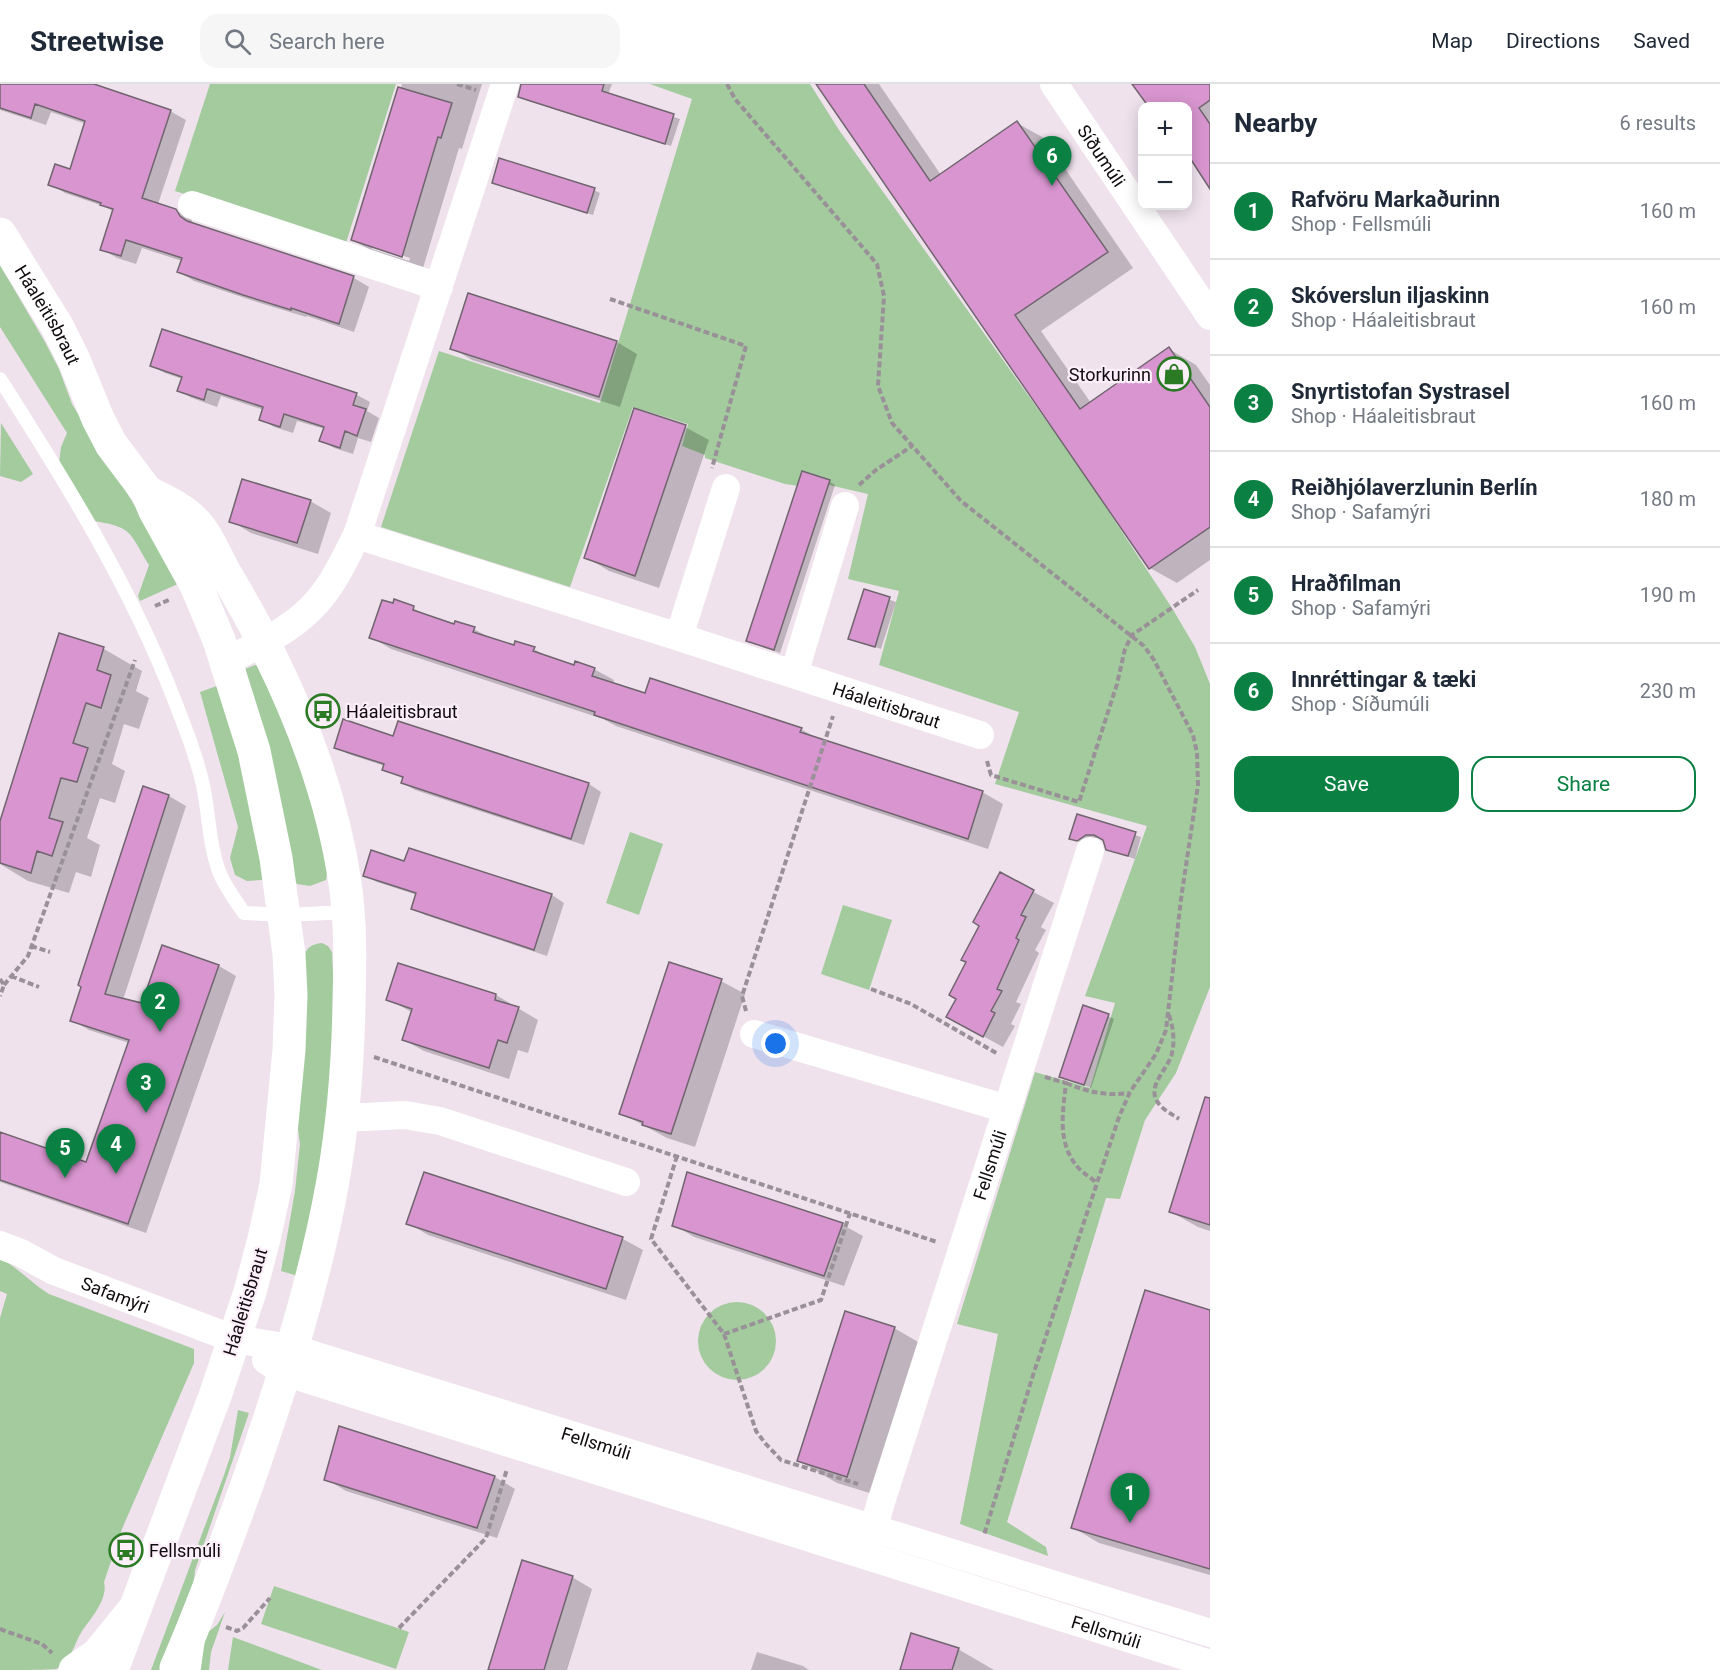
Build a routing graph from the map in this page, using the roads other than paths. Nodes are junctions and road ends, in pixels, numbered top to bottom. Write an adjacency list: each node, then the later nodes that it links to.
1 (505, 84): 5 (street)
2 (1054, 84): 6 (street, Síðumúli)
3 (192, 205): 5 (street)
4 (0, 234): 9 (main road, Háaleitisbraut)
5 (439, 287): 11 (street)
6 (1210, 316)
7 (0, 379): 19 (lane)
8 (726, 488): 12 (street)
9 (147, 492): 13 (main road, Háaleitisbraut); 14 (main road, Háaleitisbraut)
10 (845, 506): 15 (street)
11 (357, 535): 12 (street, Háaleitisbraut); 13 (street)
12 (679, 637): 15 (street, Háaleitisbraut)
13 (264, 642): 14 (street); 18 (main road, Háaleitisbraut)
14 (226, 661): 19 (main road, Háaleitisbraut)
15 (794, 674): 16 (street, Háaleitisbraut)
16 (980, 735)
17 (1090, 851): 21 (street, Fellsmúli)
18 (349, 912): 19 (lane); 22 (main road, Háaleitisbraut)
19 (285, 915): 25 (main road, Háaleitisbraut)
20 (754, 1034): 21 (street, Fellsmúli)
21 (1007, 1109): 27 (street, Fellsmúli)
22 (342, 1118): 23 (street); 26 (main road, Háaleitisbraut)
23 (626, 1182)
24 (0, 1245): 25 (street, Safamýri)
25 (234, 1339): 26 (street, Fellsmúli); 29 (main road, Háaleitisbraut)
26 (288, 1360): 27 (street, Fellsmúli); 28 (street, Fellsmúli); 31 (main road, Háaleitisbraut)
27 (873, 1528): 28 (street, Fellsmúli); 30 (street, Fellsmúli)
28 (866, 1556): 32 (street, Fellsmúli)
29 (132, 1612): 33 (main road); 34 (main road, Háaleitisbraut)
30 (1210, 1633)
31 (183, 1661)
32 (1210, 1664)
33 (64, 1666)
34 (112, 1670)

